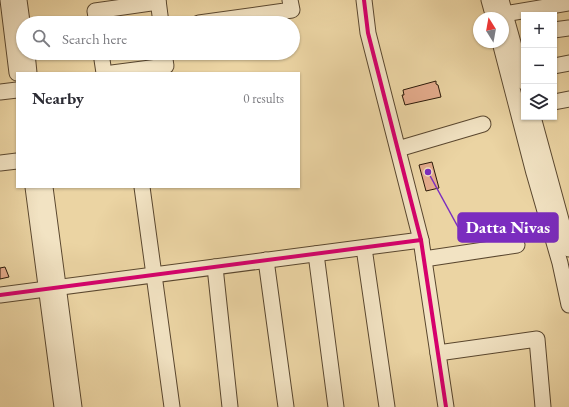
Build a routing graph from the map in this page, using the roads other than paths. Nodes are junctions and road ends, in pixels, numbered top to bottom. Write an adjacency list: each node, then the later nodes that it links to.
1 (290, 0): 10 (street)
2 (364, 0): 31 (street)
3 (489, 0): 7 (street)
4 (158, 1): 8 (street); 9 (street)
5 (569, 3): 7 (street)
6 (9, 6): 13 (street)
7 (500, 11): 14 (street)
8 (96, 16)
9 (160, 16)
10 (249, 16)
11 (569, 28): 12 (street)
12 (557, 30)
13 (12, 37): 21 (street)
14 (512, 39): 20 (street); 44 (street)
15 (27, 60): 22 (street)
16 (102, 60): 23 (street)
17 (165, 60): 24 (street)
18 (569, 63): 19 (street)
19 (557, 65)
20 (521, 68)
21 (17, 72)
22 (30, 72)
23 (104, 72)
24 (127, 72)
25 (16, 90): 26 (street)
26 (0, 92)
27 (569, 99): 28 (street)
28 (557, 101)
29 (534, 120): 40 (street)
30 (482, 124): 31 (street)
31 (398, 149): 37 (street)
32 (16, 161): 33 (street)
33 (0, 163)
34 (33, 188): 47 (street)
35 (45, 188): 47 (street)
36 (142, 188): 46 (street)
37 (421, 240): 39 (street); 42 (street)
38 (517, 245): 42 (street)
39 (364, 248): 41 (street); 57 (street)
40 (569, 249)
41 (316, 254): 43 (street); 56 (street)
42 (424, 259): 50 (street)
43 (266, 260): 45 (street); 55 (street)
44 (565, 262): 49 (street)
45 (215, 267): 46 (street); 54 (street)
46 (154, 274): 47 (street); 53 (street)
47 (52, 289): 48 (street); 51 (street); 52 (street)
48 (0, 295)
49 (569, 304)
50 (438, 354): 58 (street); 59 (street)
51 (62, 407)
52 (74, 407)
53 (172, 407)
54 (230, 407)
55 (286, 407)
56 (336, 407)
57 (387, 407)
58 (446, 407)
59 (543, 407)

